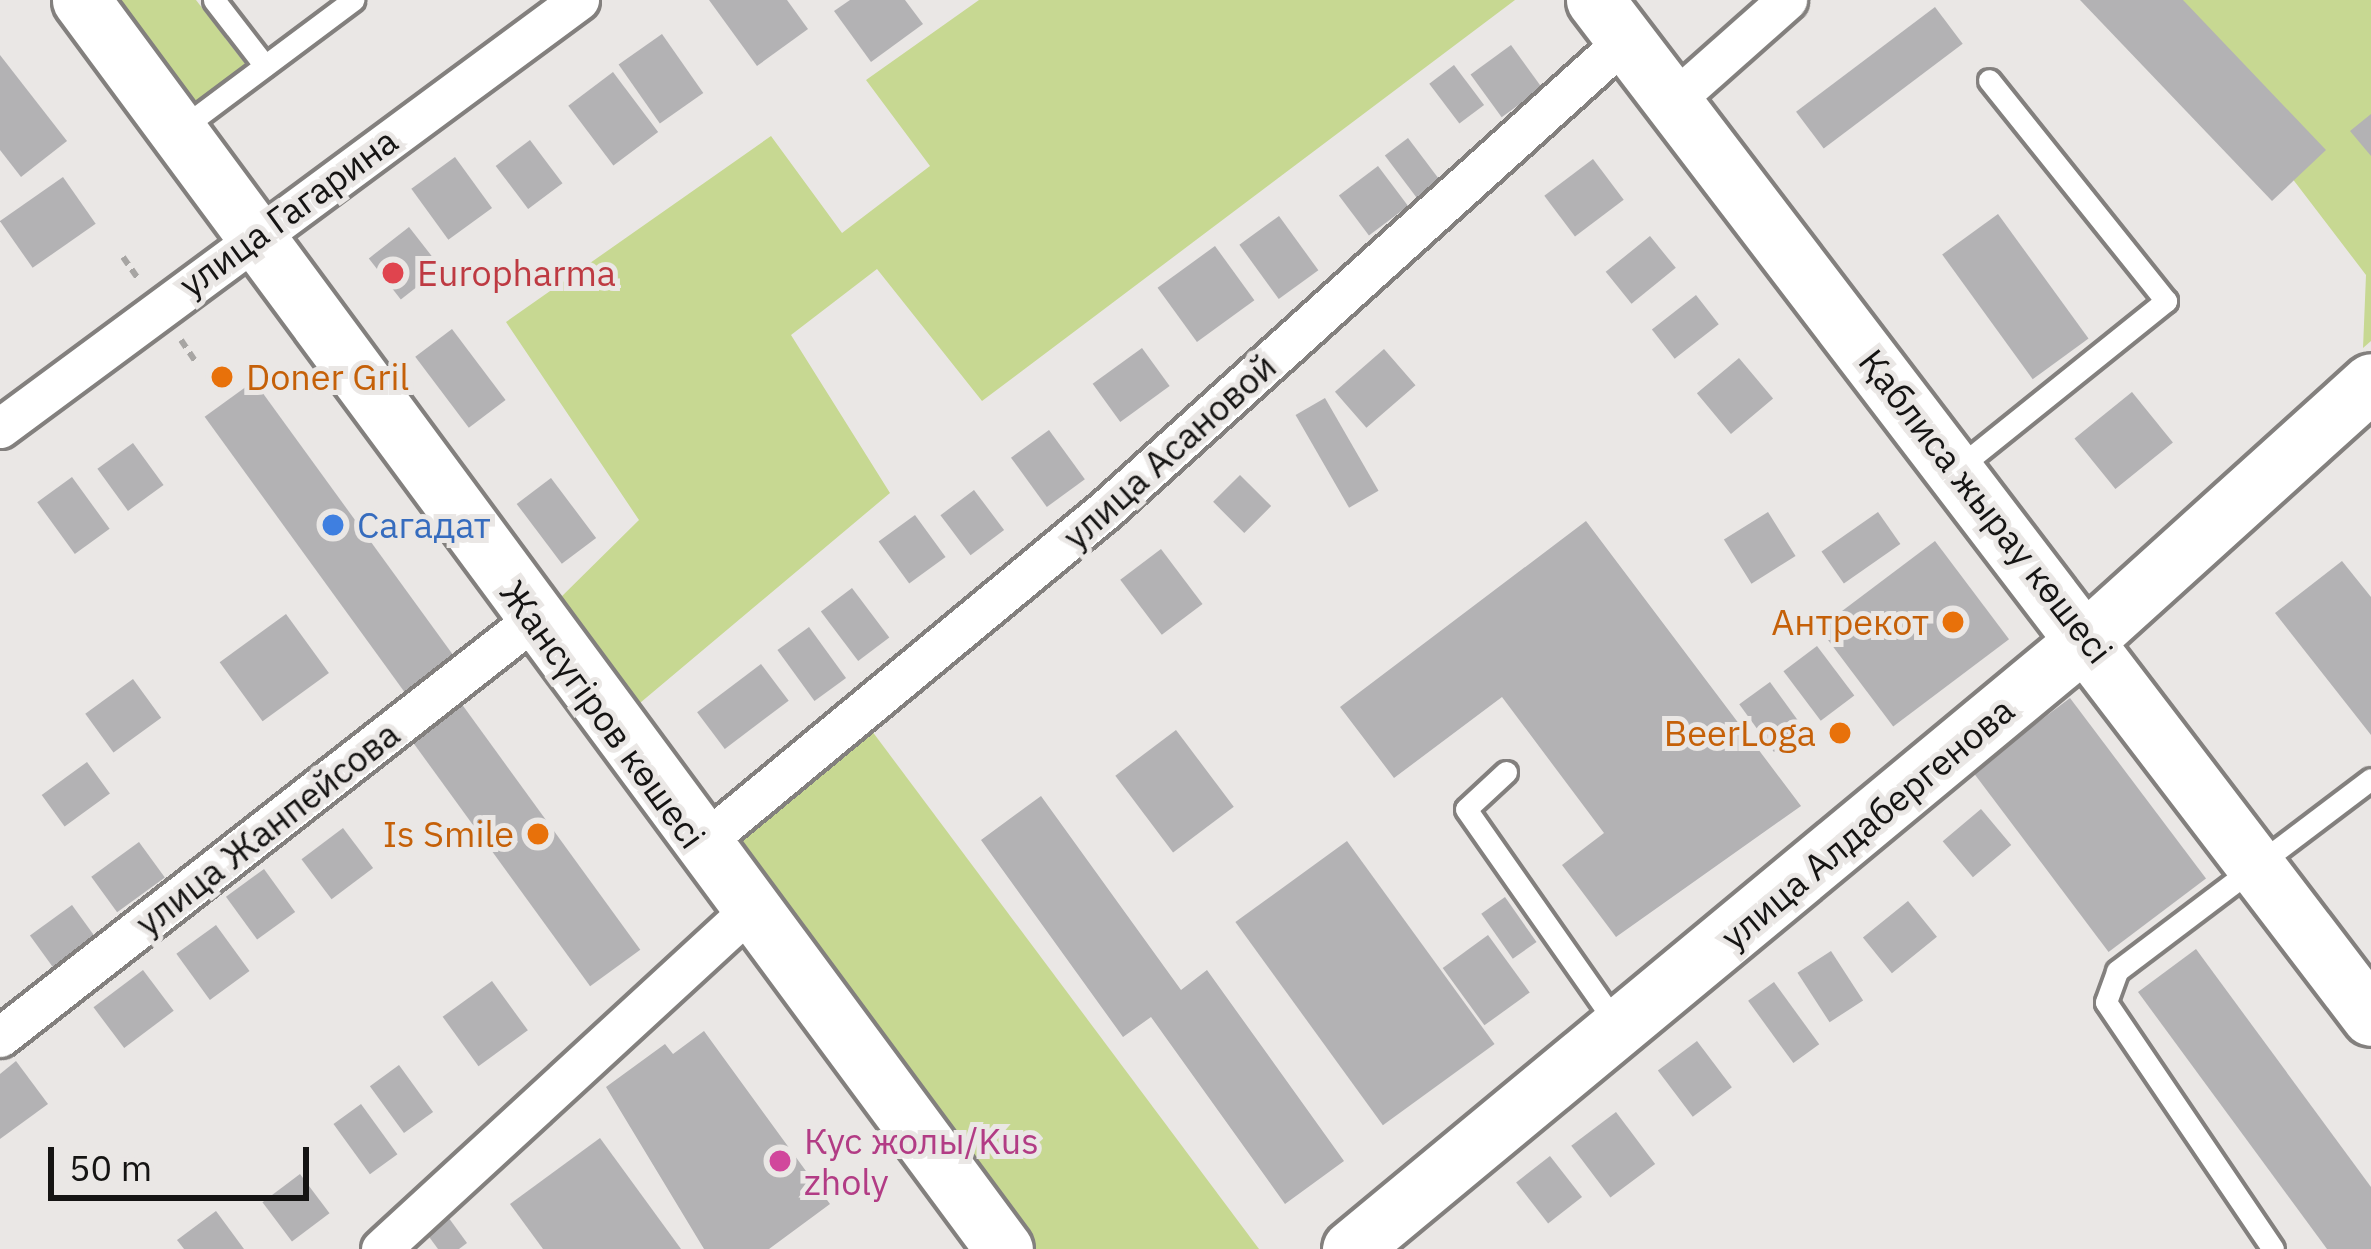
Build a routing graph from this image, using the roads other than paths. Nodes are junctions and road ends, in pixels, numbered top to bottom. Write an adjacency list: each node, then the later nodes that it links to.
1 (81, 0): 10 (street, Жансүгіров көшесі)
2 (214, 0): 7 (lane)
3 (353, 0): 7 (lane)
4 (1787, 0): 9 (street)
5 (570, 3): 11 (street, улица Гагарина)
6 (1610, 20): 9 (street, Қаблиса жырау көшесі); 19 (street, улица Асановой)
7 (265, 66): 10 (lane)
8 (1989, 80): 14 (lane)
9 (1672, 102): 14 (street, Қаблиса жырау көшесі)
10 (177, 132): 11 (street, Жансүгіров көшесі)
11 (252, 235): 13 (street, улица Гагарина); 15 (street, Жансүгіров көшесі)
12 (2371, 382): 16 (street, улица Алдабергенова)
13 (0, 428)
14 (1958, 468): 16 (street, Қаблиса жырау көшесі)
15 (534, 619): 19 (street, Жансүгіров көшесі); 24 (street, улица Жанпейсова)
16 (2089, 637): 20 (street, Қаблиса жырау көшесі); 23 (street, улица Алдабергенова)
17 (1506, 772): 23 (lane)
18 (2371, 779): 20 (lane)
19 (699, 846): 21 (street, Жансүгіров көшесі)
20 (2258, 868): 22 (street, Қаблиса жырау көшесі); 28 (lane)
21 (747, 912): 25 (street); 26 (street, Жансүгіров көшесі)
22 (2371, 1017)
23 (1620, 1028): 27 (street, улица Алдабергенова)
24 (0, 1037)
25 (381, 1249)
26 (1004, 1249)
27 (1351, 1249)
28 (2273, 1249)

